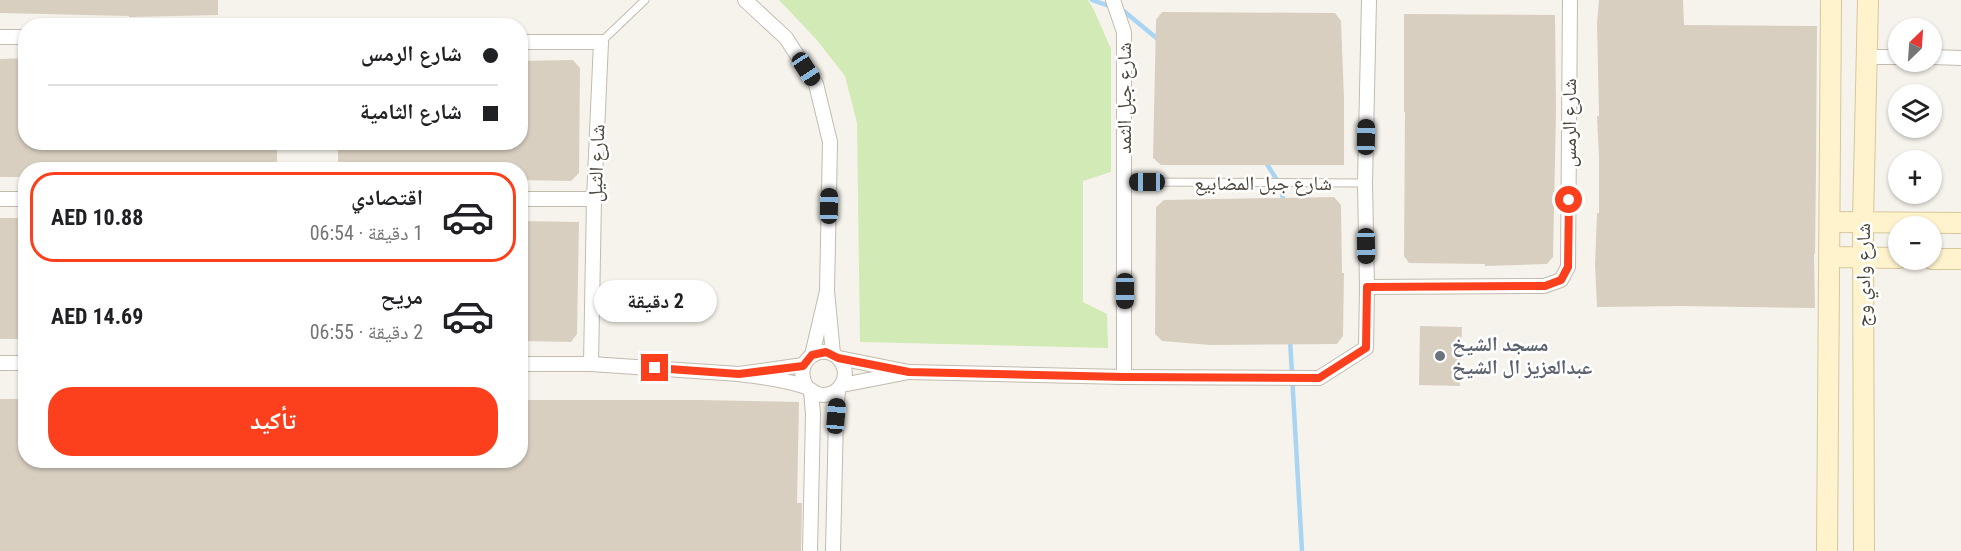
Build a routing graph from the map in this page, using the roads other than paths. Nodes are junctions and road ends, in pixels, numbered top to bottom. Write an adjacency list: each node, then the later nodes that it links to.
1 (645, 0): 11 (lane)
2 (745, 0): 31 (street)
3 (1113, 0): 16 (street, شارع جبل الثمد)
4 (1369, 0): 17 (street)
5 (1570, 0): 30 (street, شارع الرمس)
6 (1831, 0): 22 (street, شارع وادي وج)
7 (1868, 0): 12 (street, شارع وادي وج)
8 (0, 37): 9 (street)
9 (18, 37)
10 (528, 42): 11 (street)
11 (601, 42): 21 (street, شارع الثيل)
12 (1867, 57): 13 (street); 23 (street, شارع وادي وج)
13 (1888, 57)
14 (1942, 57): 15 (street)
15 (1961, 58)
16 (1125, 182): 17 (lane, شارع جبل المضابيع); 40 (street, شارع جبل الثمد)
17 (1365, 183): 30 (street)
18 (0, 199): 19 (street)
19 (18, 199)
20 (528, 199): 21 (street)
21 (594, 199): 37 (street, شارع الثيل)
22 (1830, 222): 23 (street); 25 (street, شارع وادي وج)
23 (1863, 222): 24 (street); 26 (street, شارع وادي وج)
24 (1961, 223)
25 (1830, 257): 26 (street); 45 (street, شارع وادي وج)
26 (1864, 257): 27 (street); 46 (street, شارع وادي وج)
27 (1888, 258)
28 (1942, 259): 29 (street)
29 (1961, 259)
30 (1367, 287): 40 (street)
31 (827, 291): 32 (street); 33 (street)
32 (836, 356): 33 (street); 38 (street); 41 (street)
33 (808, 360): 39 (street); 42 (street)
34 (0, 363): 35 (street)
35 (18, 363)
36 (528, 364): 37 (street)
37 (591, 364): 39 (street)
38 (909, 372): 40 (street); 41 (street)
39 (739, 374): 42 (street)
40 (1124, 377)
41 (840, 387): 42 (street); 44 (street)
42 (808, 389): 43 (street)
43 (810, 551)
44 (833, 551)
45 (1827, 551)
46 (1864, 551)

